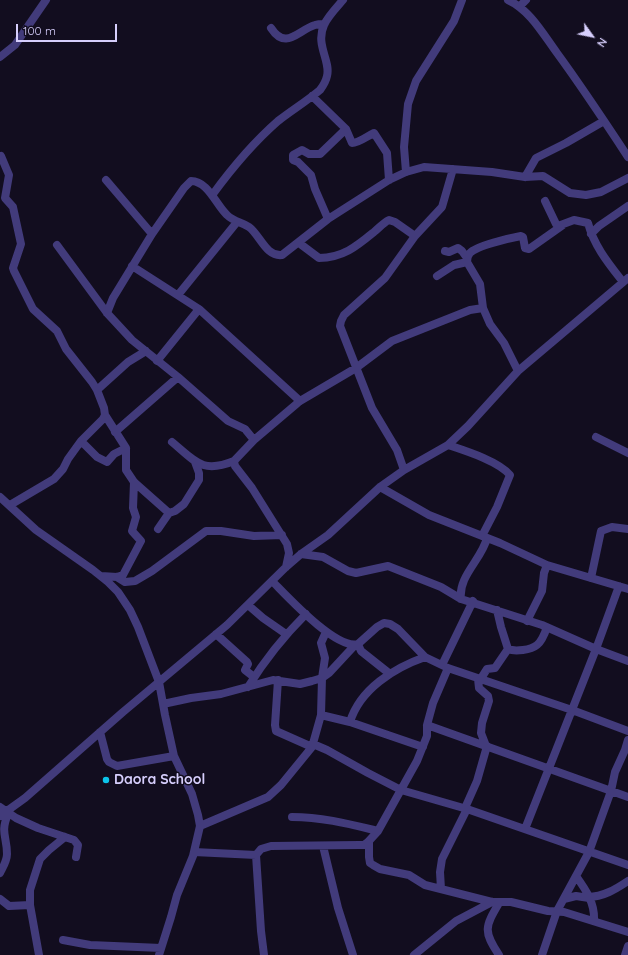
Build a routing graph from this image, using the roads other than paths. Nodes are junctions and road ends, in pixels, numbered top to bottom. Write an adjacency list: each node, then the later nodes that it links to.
1 (46, 0): 8 (street)
2 (341, 0): 6 (street)
3 (462, 0): 15 (street)
4 (526, 0): 5 (street)
5 (513, 2): 10 (street)
6 (324, 24): 7 (street); 9 (street)
7 (271, 28)
8 (0, 57)
9 (312, 96): 11 (street); 20 (street)
10 (604, 121): 13 (street); 16 (street)
11 (346, 129): 19 (street); 23 (street)
12 (1, 156): 45 (street)
13 (628, 157)
14 (453, 169): 15 (street); 16 (street); 28 (street)
15 (406, 172): 19 (street)
16 (525, 177): 17 (street)
17 (628, 178)
18 (106, 180): 26 (street)
19 (389, 180): 23 (street)
20 (213, 194): 24 (street); 26 (street)
21 (545, 201): 25 (street)
22 (628, 206): 27 (street)
23 (328, 220): 29 (street)
24 (237, 222): 29 (street); 36 (street)
25 (563, 225): 27 (street); 32 (street)
26 (152, 234): 33 (street)
27 (591, 234): 35 (street)
28 (415, 236): 29 (street); 42 (street)
29 (299, 243)
30 (56, 245): 39 (street)
31 (445, 251): 32 (street)
32 (467, 260): 34 (street); 37 (street)
33 (132, 266): 36 (street); 39 (street)
34 (437, 276)
35 (625, 280): 43 (street)
36 (178, 295): 38 (street)
37 (483, 308): 42 (street); 43 (street)
38 (199, 309): 41 (street); 46 (street)
39 (107, 313): 40 (street)
40 (146, 351): 41 (street); 45 (street)
41 (157, 360): 44 (street)
42 (356, 368): 46 (street); 58 (street)
43 (518, 371): 53 (street)
44 (178, 377): 48 (street); 50 (street)
45 (97, 390): 47 (street)
46 (300, 401): 50 (street)
47 (105, 415): 48 (street); 51 (street)
48 (115, 432): 54 (street)
49 (596, 437): 55 (street)
50 (254, 440): 56 (street)
51 (81, 441): 54 (street); 62 (street)
52 (172, 442): 57 (street)
53 (448, 445): 58 (street); 67 (street)
54 (126, 448): 59 (street)
55 (628, 453)
56 (234, 461): 57 (street); 66 (street)
57 (195, 462): 63 (street)
58 (404, 470): 60 (street)
59 (134, 482): 63 (street); 72 (street)
60 (380, 487): 67 (street); 68 (street)
61 (1, 499): 62 (street)
62 (10, 505): 71 (street)
63 (169, 513): 64 (street)
64 (158, 529)
65 (628, 529): 73 (street)
66 (282, 535): 70 (street); 72 (street)
67 (484, 537): 69 (street); 77 (street)
68 (301, 554): 70 (street); 77 (street)
69 (547, 565): 73 (street); 82 (street)
70 (286, 567): 74 (street)
71 (100, 576): 72 (street); 98 (street)
72 (117, 577)
73 (591, 578): 75 (street)
74 (272, 581): 79 (street); 81 (street)
75 (619, 586): 76 (street); 89 (street)
76 (628, 589)
77 (461, 598): 78 (street)
78 (472, 602): 80 (street); 92 (street)
79 (248, 605): 85 (street); 86 (street)
80 (497, 610): 82 (street); 88 (street)
81 (306, 614): 84 (street); 86 (street)
82 (527, 621): 83 (street)
83 (547, 627): 88 (street); 89 (street)
84 (326, 632): 87 (street); 95 (street)
85 (216, 634): 94 (street); 98 (street)
86 (286, 634): 94 (street)
87 (357, 645): 90 (street); 93 (street); 95 (street)
88 (508, 649): 96 (street)
89 (596, 649): 91 (street); 101 (street)
90 (425, 657): 92 (street); 93 (street)
91 (628, 661)
92 (445, 667): 96 (street); 104 (street)
93 (390, 674): 103 (street)
94 (254, 677): 99 (street)
95 (322, 678): 97 (street); 102 (street)
96 (479, 679): 101 (street); 109 (street)
97 (278, 680): 99 (street); 108 (street)
98 (159, 682): 100 (street); 106 (street)
99 (248, 686): 100 (street)
100 (163, 704): 111 (street)
101 (572, 710): 105 (street); 112 (street)
102 (321, 716): 103 (street); 108 (street)
103 (350, 722): 110 (street)
104 (427, 725): 109 (street); 110 (street)
105 (628, 731)
106 (100, 732): 111 (street); 117 (street)
107 (628, 740): 114 (street)
108 (312, 745): 113 (street); 119 (street)
109 (486, 746): 112 (street); 116 (street)
110 (422, 747): 113 (street)
111 (174, 756): 119 (street)
112 (549, 769): 114 (street); 120 (street)
113 (401, 790): 116 (street); 121 (street)
114 (611, 791): 115 (street); 126 (street)
115 (628, 797)
116 (466, 809): 120 (street); 133 (street)
117 (3, 812): 122 (street); 130 (street)
118 (292, 817): 121 (street)
119 (200, 826): 125 (street)
120 (525, 830): 126 (street)
121 (378, 831): 123 (street)
122 (65, 837): 128 (street); 138 (street)
123 (369, 841): 124 (street); 133 (street)
124 (324, 846): 127 (street); 147 (street)
125 (194, 852): 127 (street); 144 (street)
126 (589, 852): 129 (street); 131 (street)
127 (256, 855): 146 (street)
128 (76, 857)
129 (628, 865)
130 (0, 873)
131 (576, 876): 134 (street); 136 (street)
132 (628, 881): 134 (street)
133 (441, 889): 137 (street)
134 (589, 898): 136 (street); 140 (street)
135 (0, 899): 138 (street)
136 (564, 899): 139 (street)
137 (496, 902): 139 (street); 148 (street); 149 (street)
138 (30, 905): 145 (street)
139 (557, 911): 140 (street); 150 (street)
140 (594, 921): 141 (street)
141 (628, 932)
142 (63, 940): 144 (street)
143 (628, 946): 151 (street)
144 (160, 951)
145 (39, 955)
146 (264, 955)
147 (353, 955)
148 (414, 955)
149 (499, 955)
150 (542, 955)
151 (625, 955)

